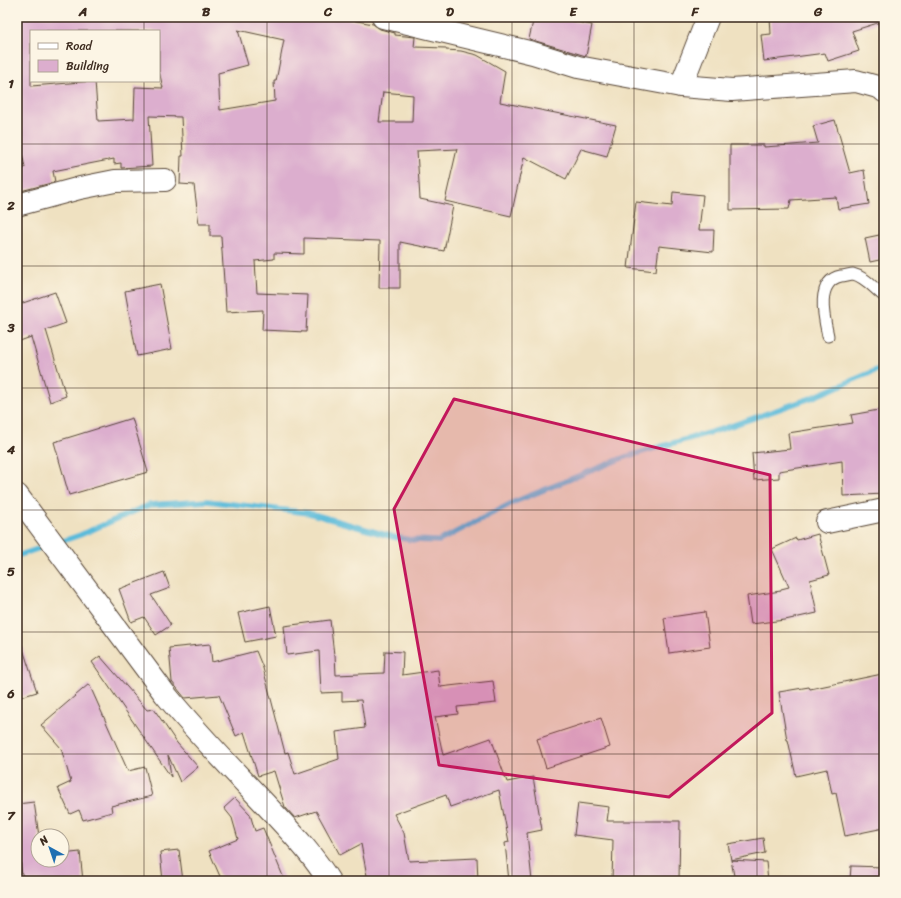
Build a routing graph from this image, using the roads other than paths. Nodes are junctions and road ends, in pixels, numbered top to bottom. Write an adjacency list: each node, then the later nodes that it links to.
1 (383, 17): 3 (street)
2 (708, 17): 3 (street)
3 (680, 86): 4 (street)
4 (883, 89)
5 (165, 180): 6 (street)
6 (17, 205)
7 (884, 296): 8 (lane)
8 (828, 336)
9 (17, 496): 12 (street)
10 (884, 510): 11 (street)
11 (827, 522)
12 (329, 881)

